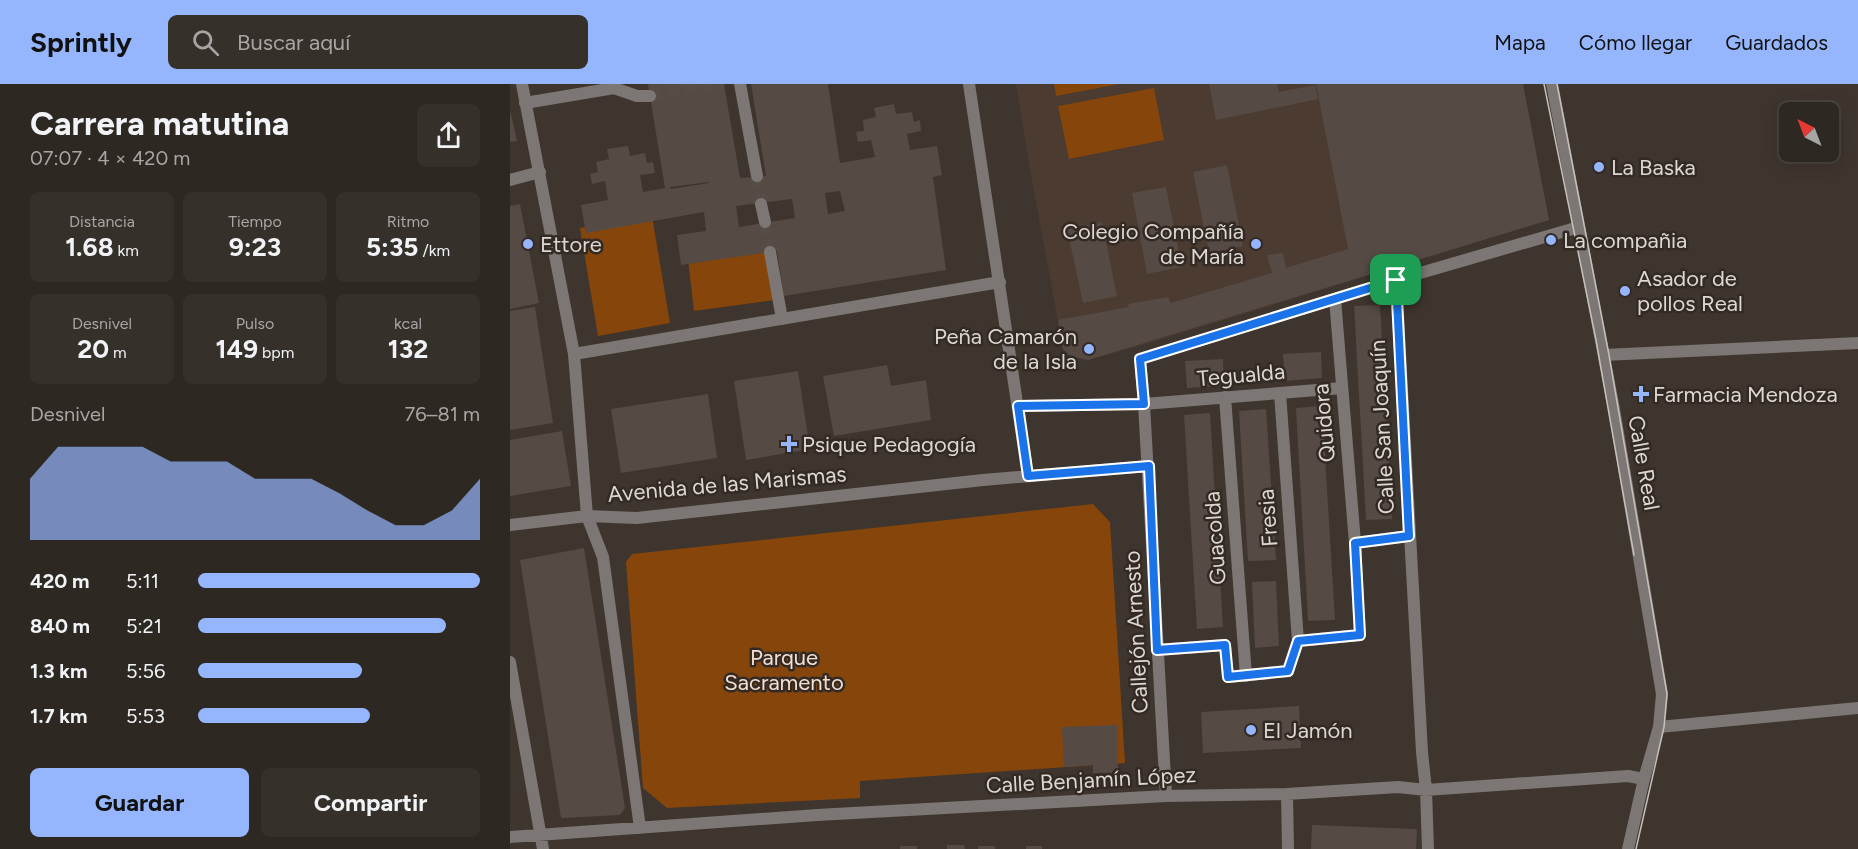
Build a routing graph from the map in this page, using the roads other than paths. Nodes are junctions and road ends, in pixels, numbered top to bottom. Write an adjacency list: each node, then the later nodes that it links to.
1 (522, 84): 6 (street)
2 (740, 84): 8 (street)
3 (969, 84): 15 (street)
4 (1552, 84): 12 (street, Calle Real)
5 (644, 96): 6 (street)
6 (525, 103): 7 (street)
7 (540, 172): 9 (street); 19 (street)
8 (758, 176)
9 (510, 180)
10 (761, 204): 11 (street)
11 (765, 222)
12 (1579, 227): 14 (street); 20 (street, Calle Real)
13 (770, 252): 17 (street)
14 (1396, 280): 16 (street); 30 (street, Calle San Joaquín)
15 (1000, 282): 17 (street); 25 (street)
16 (1335, 299): 21 (street, Quidora); 24 (street)
17 (782, 319): 19 (street)
18 (1858, 343): 20 (street)
19 (574, 354): 28 (street)
20 (1604, 355): 37 (street, Calle Real)
21 (1342, 388): 22 (street, Tegualda); 31 (street, Quidora)
22 (1280, 393): 23 (street, Tegualda); 32 (street, Fresia)
23 (1225, 397): 24 (street, Tegualda); 35 (street, Guacolda)
24 (1144, 404): 25 (street); 26 (street)
25 (1018, 406): 27 (street)
26 (1149, 466): 27 (street, Avenida de las Marismas); 33 (street, Callejón Arnesto)
27 (1028, 476): 28 (street, Avenida de las Marismas)
28 (587, 516): 29 (street, Avenida de las Marismas); 42 (street)
29 (510, 525)
30 (1409, 536): 31 (street); 39 (street, Calle San Joaquín)
31 (1355, 543): 32 (street, Quidora)
32 (1298, 641): 35 (street)
33 (1157, 650): 35 (street); 41 (street, Callejón Arnesto)
34 (510, 662): 43 (street)
35 (1246, 676)
36 (1858, 708): 37 (street)
37 (1659, 727): 38 (street, Calle Real)
38 (1644, 779): 39 (street, Calle Benjamín López); 48 (street, Calle Real)
39 (1426, 790): 40 (street, Calle Benjamín López); 47 (street, Calle San Joaquín)
40 (1287, 794): 41 (street, Calle Benjamín López); 46 (street)
41 (1166, 796): 42 (street, Calle Benjamín López)
42 (640, 828): 43 (street, Calle Benjamín López)
43 (541, 835): 44 (street, Calle Benjamín López); 45 (street)
44 (510, 837)
45 (543, 849)
46 (1288, 849)
47 (1428, 849)
48 (1628, 849)

